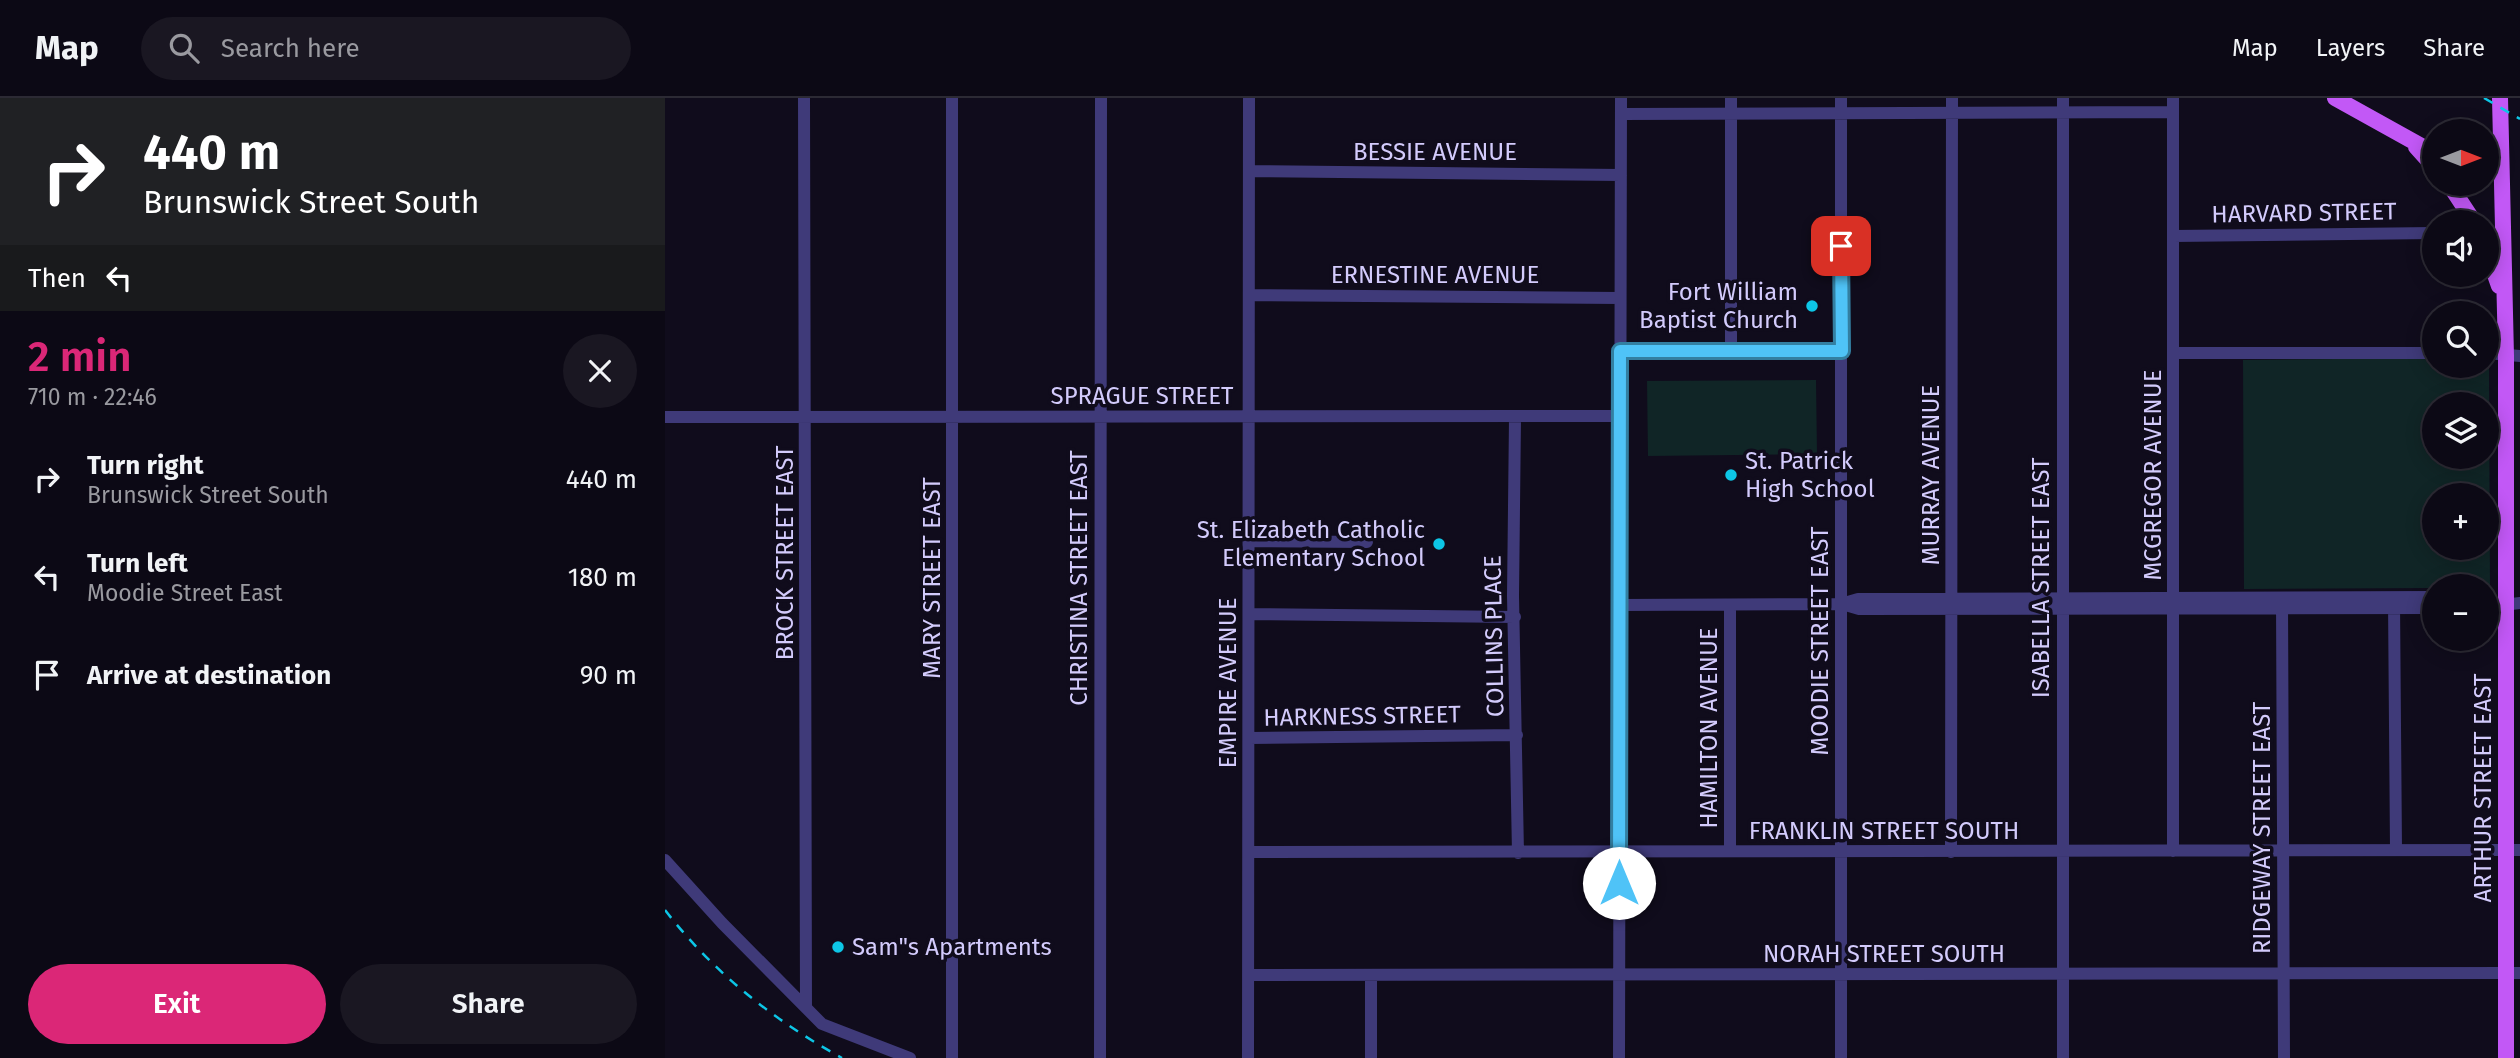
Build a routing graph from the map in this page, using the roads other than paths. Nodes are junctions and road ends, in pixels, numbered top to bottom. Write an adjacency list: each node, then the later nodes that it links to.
1 (804, 98): 42 (street, BROCK STREET EAST)
2 (953, 98): 43 (street, MARY STREET EAST)
3 (1101, 98): 45 (street, CHRISTINA STREET EAST)
4 (1249, 98): 24 (street, EMPIRE AVENUE)
5 (1621, 98): 17 (street)
6 (1731, 98): 18 (street)
7 (1841, 98): 14 (street, MOODIE STREET EAST)
8 (1952, 98): 15 (street, MURRAY AVENUE)
9 (2063, 98): 16 (street, ISABELLA STREET EAST)
10 (2173, 98): 13 (street, MCGREGOR AVENUE)
11 (2335, 98): 21 (main road)
12 (2500, 98): 19 (main road, ARTHUR STREET EAST)
13 (2173, 112): 16 (street); 29 (street, MCGREGOR AVENUE)
14 (1841, 113): 15 (street); 18 (street); 36 (street, MOODIE STREET EAST)
15 (1953, 113): 16 (street); 55 (street, MURRAY AVENUE)
16 (2063, 113): 56 (street, ISABELLA STREET EAST)
17 (1621, 114): 18 (street); 25 (street)
18 (1731, 114): 34 (street)
19 (2500, 135): 20 (main road); 27 (main road, ARTHUR STREET EAST)
20 (2499, 138)
21 (2410, 141): 22 (main road); 23 (main road)
22 (2422, 146)
23 (2422, 154)
24 (1249, 172): 25 (street, BESSIE AVENUE); 31 (street, EMPIRE AVENUE)
25 (1621, 175): 32 (street)
26 (2499, 187): 27 (main road)
27 (2502, 189): 33 (main road, ARTHUR STREET EAST)
28 (2422, 233): 29 (street, HARVARD STREET)
29 (2173, 236): 37 (street, MCGREGOR AVENUE)
30 (2499, 285): 33 (main road)
31 (1249, 295): 32 (street, ERNESTINE AVENUE); 44 (street, EMPIRE AVENUE)
32 (1620, 298): 35 (street)
33 (2505, 302): 39 (main road, ARTHUR STREET EAST)
34 (1731, 350): 35 (street); 36 (street)
35 (1620, 351): 40 (street)
36 (1842, 351): 54 (street, MOODIE STREET EAST)
37 (2174, 353): 38 (street); 50 (street, MCGREGOR AVENUE)
38 (2422, 353)
39 (2513, 356): 53 (main road, ARTHUR STREET EAST)
40 (1620, 416): 46 (street, SPRAGUE STREET); 57 (street)
41 (665, 417): 42 (street, SPRAGUE STREET)
42 (806, 417): 43 (street, SPRAGUE STREET); 83 (street, BROCK STREET EAST)
43 (953, 417): 45 (street, SPRAGUE STREET); 85 (street, MARY STREET EAST)
44 (1249, 417): 45 (street, SPRAGUE STREET); 46 (street, SPRAGUE STREET); 47 (street, EMPIRE AVENUE)
45 (1101, 418): 86 (street, CHRISTINA STREET EAST)
46 (1514, 418): 61 (street, COLLINS PLACE)
47 (1249, 541): 48 (street); 60 (street, EMPIRE AVENUE)
48 (1367, 542)
49 (2422, 599): 52 (street)
50 (2173, 603): 51 (street); 56 (street); 67 (street, MCGREGOR AVENUE)
51 (2282, 603): 52 (street); 68 (street, RIDGEWAY STREET EAST)
52 (2394, 603): 59 (street); 64 (street)
53 (2512, 603): 65 (main road, ARTHUR STREET EAST)
54 (1841, 604): 55 (street); 58 (street); 71 (street, MOODIE STREET EAST)
55 (1951, 604): 56 (street); 72 (street, MURRAY AVENUE)
56 (2062, 604): 73 (street, ISABELLA STREET EAST)
57 (1620, 605): 58 (street); 70 (street)
58 (1730, 605): 66 (street, HAMILTON AVENUE)
59 (2422, 606)
60 (1249, 614): 61 (street); 63 (street, EMPIRE AVENUE)
61 (1515, 617): 62 (street, COLLINS PLACE)
62 (1517, 735): 63 (street, HARKNESS STREET); 74 (street, COLLINS PLACE)
63 (1249, 738): 69 (street, EMPIRE AVENUE)
64 (2396, 850): 65 (street, FRANKLIN STREET SOUTH); 68 (street, FRANKLIN STREET SOUTH)
65 (2513, 850): 76 (main road, ARTHUR STREET EAST)
66 (1730, 851): 70 (street, FRANKLIN STREET SOUTH); 71 (street, FRANKLIN STREET SOUTH)
67 (2173, 851): 68 (street, FRANKLIN STREET SOUTH); 73 (street, FRANKLIN STREET SOUTH)
68 (2283, 851): 78 (street, RIDGEWAY STREET EAST)
69 (1249, 852): 74 (street, FRANKLIN STREET SOUTH); 79 (street, EMPIRE AVENUE)
70 (1619, 852): 74 (street, FRANKLIN STREET SOUTH); 77 (street)
71 (1841, 852): 72 (street, FRANKLIN STREET SOUTH); 81 (street, MOODIE STREET EAST)
72 (1951, 852): 73 (street, FRANKLIN STREET SOUTH)
73 (2063, 852): 82 (street, ISABELLA STREET EAST)
74 (1518, 853)
75 (665, 860): 83 (street)
76 (2513, 973): 78 (street, NORAH STREET SOUTH); 93 (main road, ARTHUR STREET EAST)
77 (1619, 974): 80 (street, NORAH STREET SOUTH); 81 (street, NORAH STREET SOUTH); 89 (street)
78 (2283, 974): 82 (street, NORAH STREET SOUTH); 92 (street, RIDGEWAY STREET EAST)
79 (1249, 975): 80 (street, NORAH STREET SOUTH); 87 (street, EMPIRE AVENUE)
80 (1371, 975): 88 (street)
81 (1842, 975): 82 (street, NORAH STREET SOUTH); 90 (street, MOODIE STREET EAST)
82 (2063, 975): 91 (street, ISABELLA STREET EAST)
83 (806, 1009): 84 (street)
84 (910, 1058)
85 (952, 1058)
86 (1100, 1058)
87 (1248, 1058)
88 (1371, 1058)
89 (1619, 1058)
90 (1841, 1058)
91 (2063, 1058)
92 (2284, 1058)
93 (2506, 1058)

